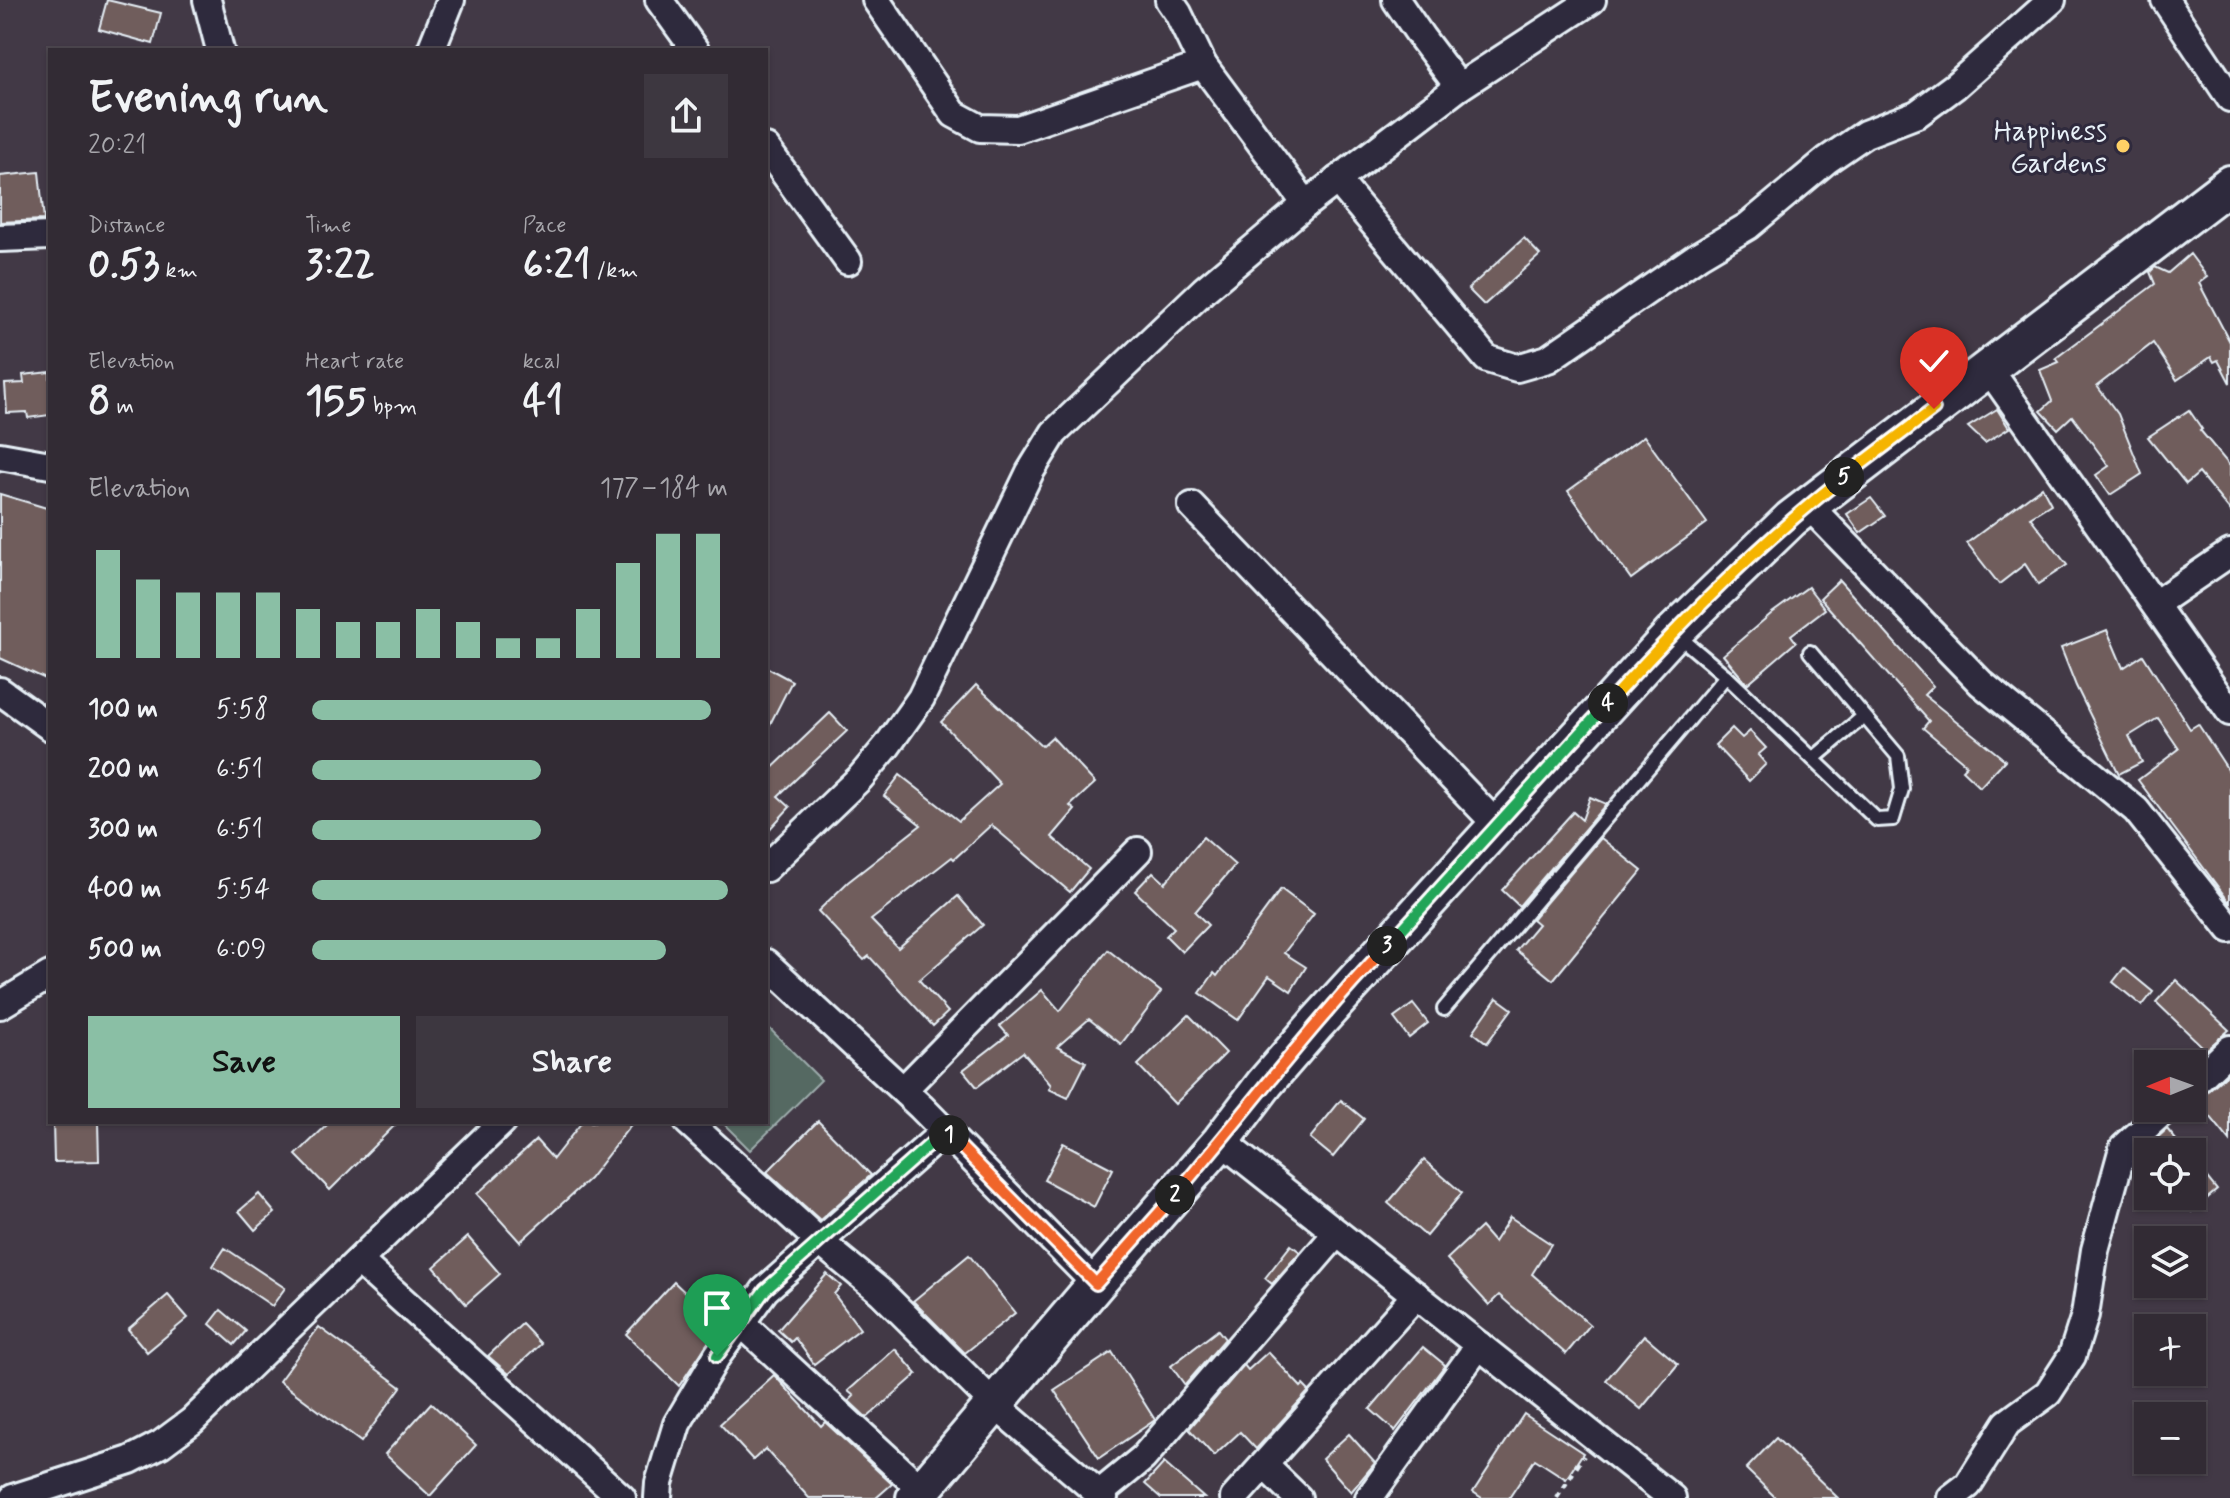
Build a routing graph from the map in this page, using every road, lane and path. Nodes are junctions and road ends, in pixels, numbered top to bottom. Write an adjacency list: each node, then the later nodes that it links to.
1 (207, 0): 10 (street)
2 (451, 0): 11 (street)
3 (659, 0): 12 (street)
4 (876, 0): 13 (street)
5 (1169, 0): 13 (street)
6 (1396, 0): 14 (street)
7 (1592, 0): 14 (street)
8 (2052, 0): 17 (street)
9 (2165, 0): 15 (street)
10 (219, 48)
11 (432, 48)
12 (694, 48)
13 (1203, 65): 19 (street)
14 (1459, 87): 17 (street)
15 (2230, 98)
16 (768, 151): 22 (street)
17 (1337, 180): 19 (street)
18 (2230, 184): 23 (street)
19 (1306, 204): 40 (street)
20 (48, 236): 21 (street)
21 (0, 238)
22 (848, 261)
23 (1989, 369): 26 (street); 29 (street)
24 (0, 456): 25 (street)
25 (48, 465)
26 (1808, 505): 30 (street); 41 (street)
27 (1192, 506): 38 (street)
28 (2230, 553): 29 (street)
29 (2155, 604): 34 (street)
30 (1674, 632): 32 (lane); 38 (street)
31 (1810, 652): 35 (lane)
32 (1726, 676): 37 (lane); 45 (lane)
33 (0, 691): 36 (street)
34 (2230, 712)
35 (1864, 716): 37 (lane); 37 (lane)
36 (48, 726)
37 (1813, 759)
38 (1497, 825): 53 (street)
39 (1138, 851): 48 (street)
40 (768, 866)
41 (2230, 929)
42 (768, 965): 48 (street)
43 (48, 976): 44 (street)
44 (0, 1005)
45 (1444, 1009)
46 (2230, 1049): 47 (street)
47 (2206, 1072)
48 (903, 1090): 52 (street)
49 (2152, 1122): 76 (street)
50 (500, 1124): 56 (street)
51 (690, 1124): 55 (street)
52 (945, 1131): 55 (street); 57 (street)
53 (1221, 1141): 54 (street); 57 (street)
54 (1337, 1233): 58 (street); 66 (street)
55 (820, 1242): 59 (street); 61 (street)
56 (359, 1261): 64 (street); 69 (street)
57 (1096, 1284): 61 (street)
58 (1416, 1295): 60 (street); 63 (street)
59 (741, 1323): 65 (street); 70 (street)
60 (1479, 1345): 62 (street); 73 (street)
61 (994, 1404): 65 (street); 66 (street)
62 (1597, 1438): 74 (path); 75 (street)
63 (1264, 1465): 71 (street); 72 (street)
64 (78, 1477): 67 (street); 68 (street)
65 (918, 1494)
66 (1102, 1496)
67 (13, 1498)
68 (58, 1498)
69 (622, 1498)
70 (658, 1498)
71 (1234, 1498)
72 (1298, 1498)
73 (1369, 1498)
74 (1557, 1498)
75 (1672, 1498)
76 (1951, 1498)

